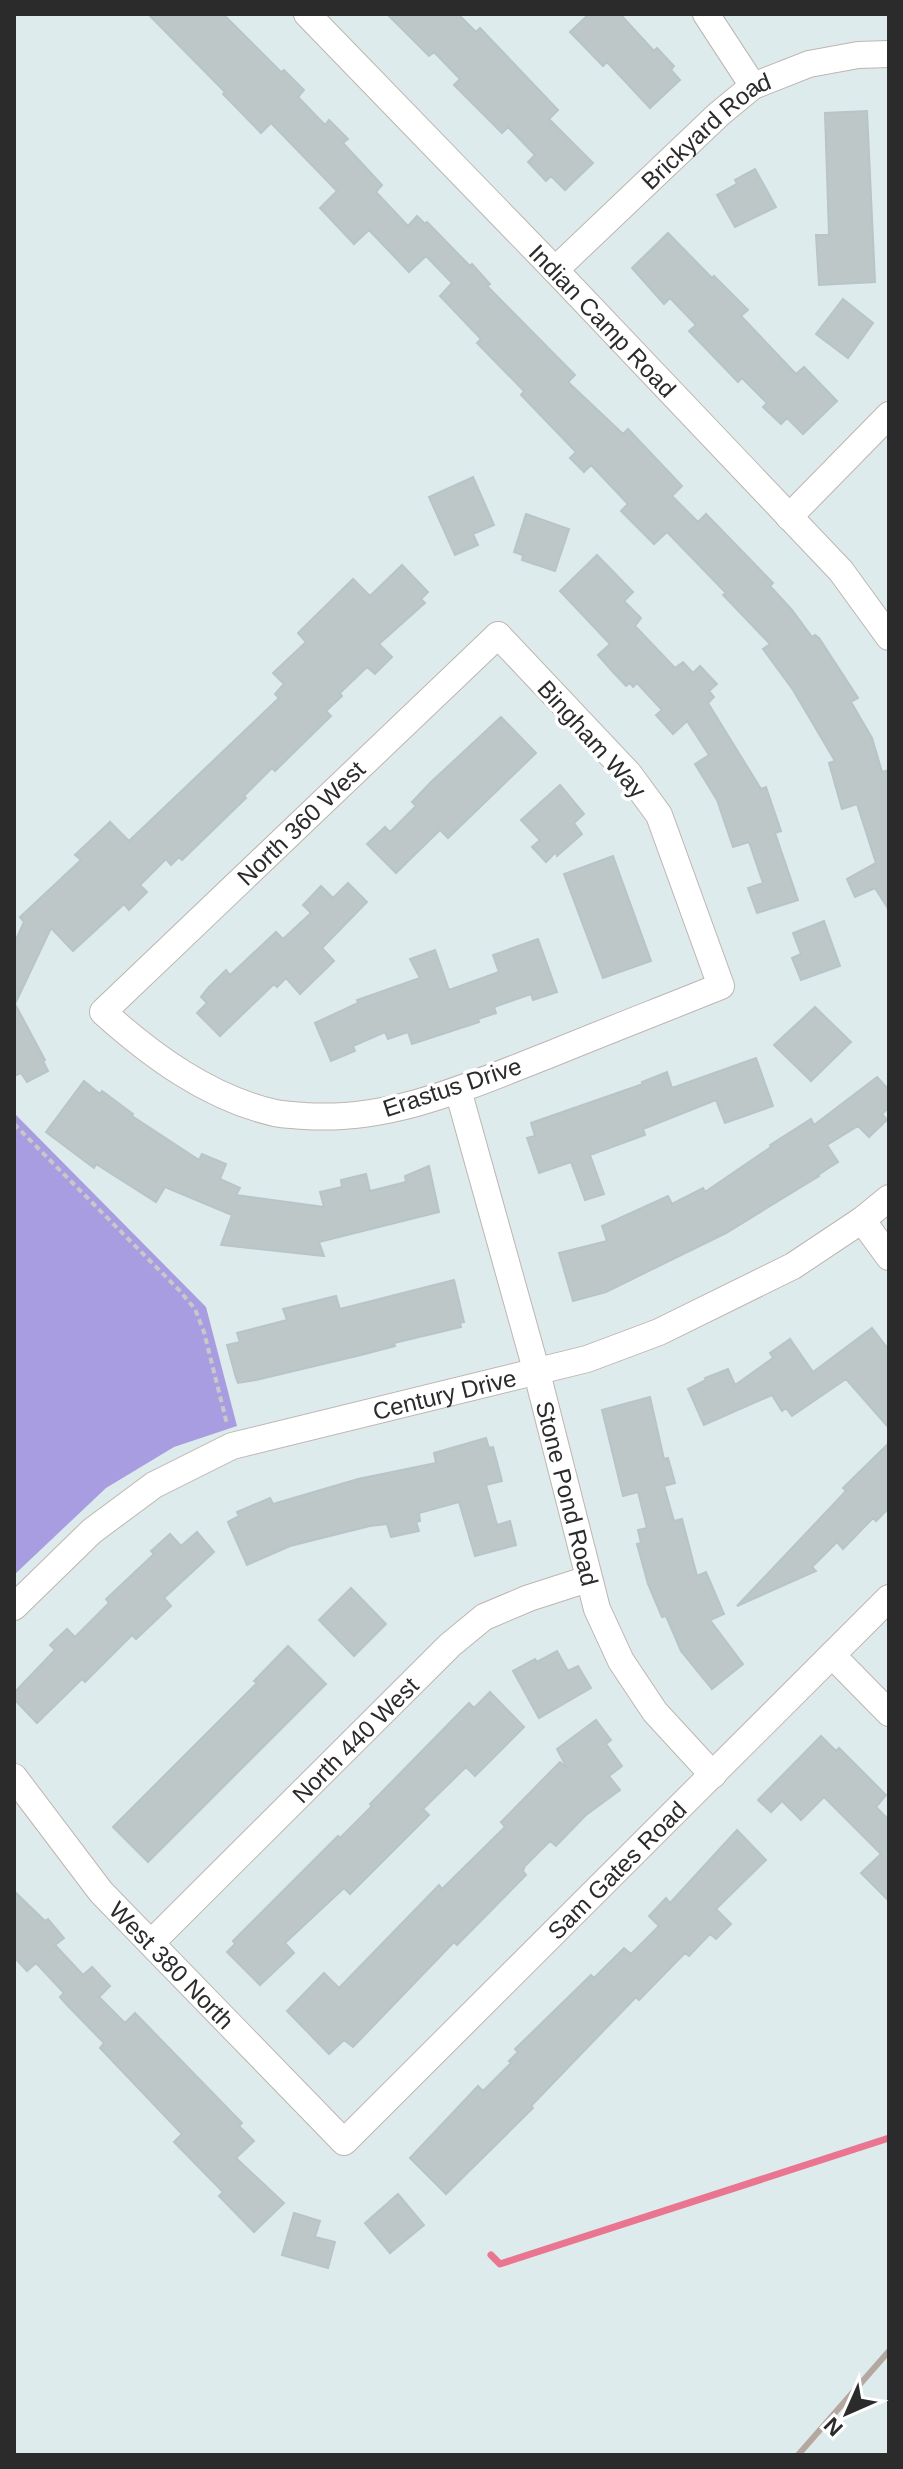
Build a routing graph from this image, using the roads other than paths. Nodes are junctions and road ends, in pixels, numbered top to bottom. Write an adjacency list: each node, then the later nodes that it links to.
1 (307, 14): 5 (street, Indian Camp Road)
2 (706, 14): 4 (street)
3 (889, 54): 4 (street, Brickyard Road)
4 (753, 86): 5 (street, Brickyard Road)
5 (555, 270): 7 (street, Indian Camp Road)
6 (889, 415): 7 (street)
7 (789, 517): 9 (street, Indian Camp Road)
8 (498, 635): 10 (street, Bingham Way); 11 (street, North 360 West)
9 (889, 637)
10 (721, 986): 12 (street, Erastus Drive)
11 (103, 1012): 12 (street, Erastus Drive)
12 (458, 1090): 16 (street, Stone Pond Road)
13 (889, 1198): 14 (street, Century Drive)
14 (862, 1220): 15 (street); 16 (street, Century Drive)
15 (889, 1257)
16 (537, 1373): 17 (street, Stone Pond Road); 19 (street, Century Drive)
17 (588, 1579): 22 (street, Stone Pond Road); 24 (street, North 440 West)
18 (889, 1598): 20 (street, Sam Gates Road)
19 (14, 1607)
20 (832, 1655): 21 (street); 22 (street, Sam Gates Road)
21 (889, 1713)
22 (713, 1775): 25 (street, Sam Gates Road)
23 (14, 1777): 24 (street, West 380 North)
24 (151, 1943): 25 (street, West 380 North)
25 (344, 2142)

